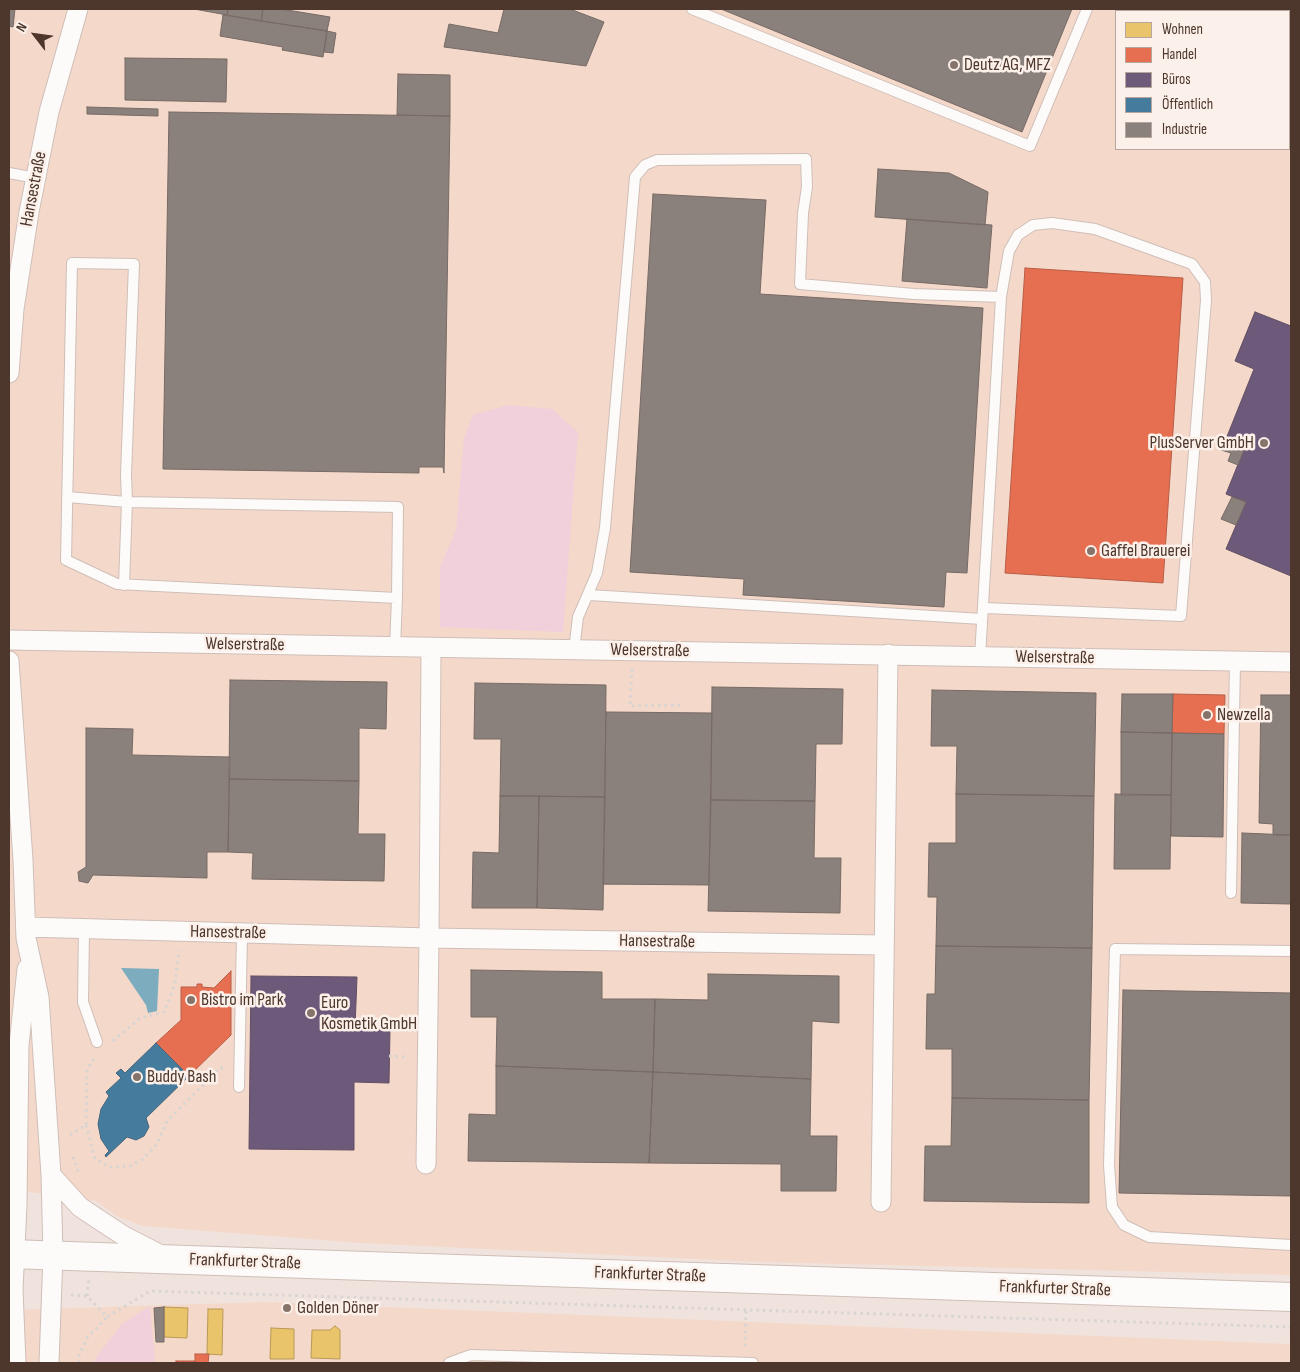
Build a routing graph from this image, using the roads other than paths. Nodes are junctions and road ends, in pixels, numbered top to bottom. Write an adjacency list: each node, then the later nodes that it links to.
1 (78, 9): 5 (street, Hansestraße)
2 (692, 9): 3 (lane)
3 (1086, 9)
4 (9, 173): 5 (lane)
5 (36, 178): 7 (street, Hansestraße)
6 (1001, 297): 12 (lane); 14 (lane); 14 (lane)
7 (11, 313): 8 (street, Hansestraße)
8 (9, 373)
9 (67, 497): 10 (lane); 10 (lane); 11 (lane)
10 (127, 502): 11 (lane); 13 (lane)
11 (124, 585): 13 (lane)
12 (589, 595): 15 (lane); 19 (lane)
13 (397, 598): 17 (lane)
14 (984, 608): 15 (lane)
15 (982, 619): 21 (lane)
16 (9, 640): 17 (street, Welserstraße)
17 (395, 648): 18 (street, Welserstraße)
18 (431, 648): 19 (street, Welserstraße); 29 (street)
19 (574, 650): 20 (street, Welserstraße)
20 (888, 654): 21 (street, Welserstraße); 30 (street)
21 (980, 657): 23 (street, Welserstraße)
22 (9, 661): 26 (street)
23 (1235, 661): 24 (street, Welserstraße); 25 (lane)
24 (1291, 662)
25 (1231, 893)
26 (26, 927): 27 (street, Hansestraße); 32 (street)
27 (84, 929): 28 (street, Hansestraße); 33 (lane)
28 (242, 933): 29 (street, Hansestraße); 34 (lane)
29 (430, 938): 30 (street, Hansestraße); 35 (street)
30 (884, 945): 37 (street)
31 (1291, 951): 38 (lane)
32 (29, 956): 36 (street); 39 (street)
33 (97, 1042)
34 (240, 1087)
35 (426, 1164)
36 (51, 1175): 40 (street); 41 (street)
37 (881, 1202)
38 (1291, 1245)
39 (12, 1254): 40 (main road, Frankfurter Straße); 43 (street)
40 (53, 1255): 41 (main road, Frankfurter Straße); 45 (street)
41 (171, 1259): 42 (main road, Frankfurter Straße)
42 (1291, 1298)
43 (12, 1336): 44 (street)
44 (16, 1363)
45 (49, 1363)
46 (448, 1363): 47 (lane)
47 (745, 1363): 48 (lane)
48 (753, 1363)

